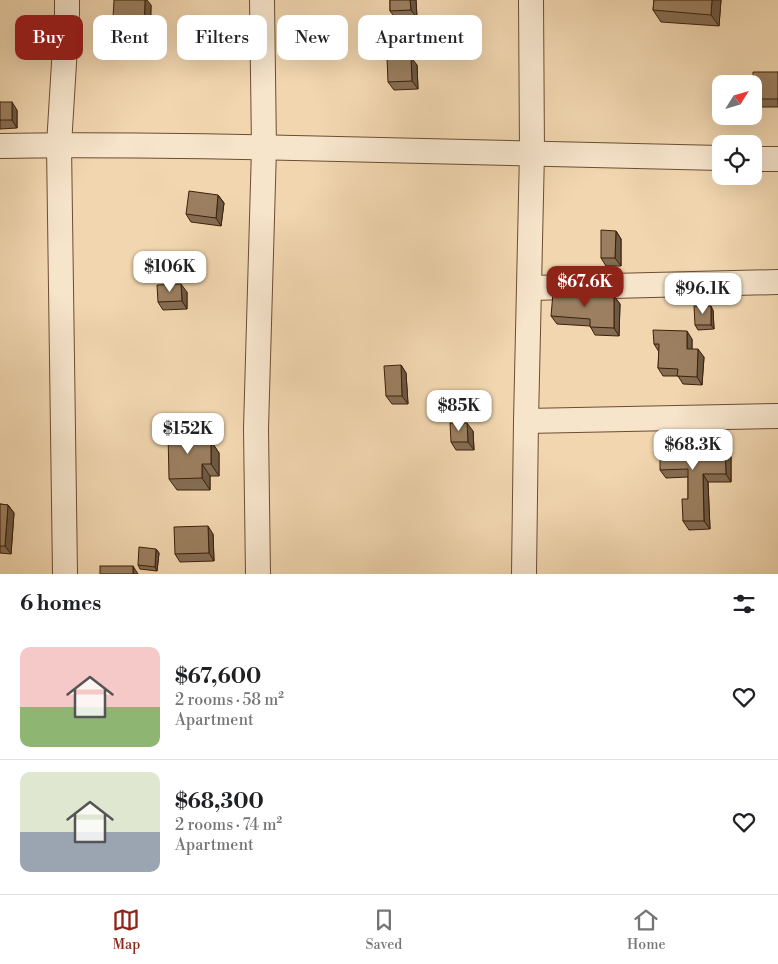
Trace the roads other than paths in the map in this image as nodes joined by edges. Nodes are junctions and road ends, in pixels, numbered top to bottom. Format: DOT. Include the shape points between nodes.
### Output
graph roads {
  1 [pos="66,0"];
  2 [pos="262,0"];
  3 [pos="531,0"];
  4 [pos="59,145"];
  5 [pos="0,146"];
  6 [pos="264,148"];
  7 [pos="532,152"];
  8 [pos="712,158"];
  9 [pos="762,159"];
  10 [pos="778,160"];
  11 [pos="778,282"];
  12 [pos="530,288"];
  13 [pos="778,416"];
  14 [pos="526,421"];
  15 [pos="65,574"];
  16 [pos="258,574"];
  17 [pos="524,574"];
  1 -- 4 [label="street"];
  2 -- 6 [label="street"];
  3 -- 7 [label="street"];
  4 -- 5 [label="street"];
  4 -- 6 [label="street"];
  4 -- 15 [label="street"];
  6 -- 7 [label="street"];
  6 -- 16 [label="street" via="256,429"];
  7 -- 8 [label="street"];
  7 -- 12 [label="street"];
  9 -- 10 [label="street"];
  11 -- 12 [label="street"];
  12 -- 14 [label="street"];
  13 -- 14 [label="street"];
  14 -- 17 [label="street"];
}
